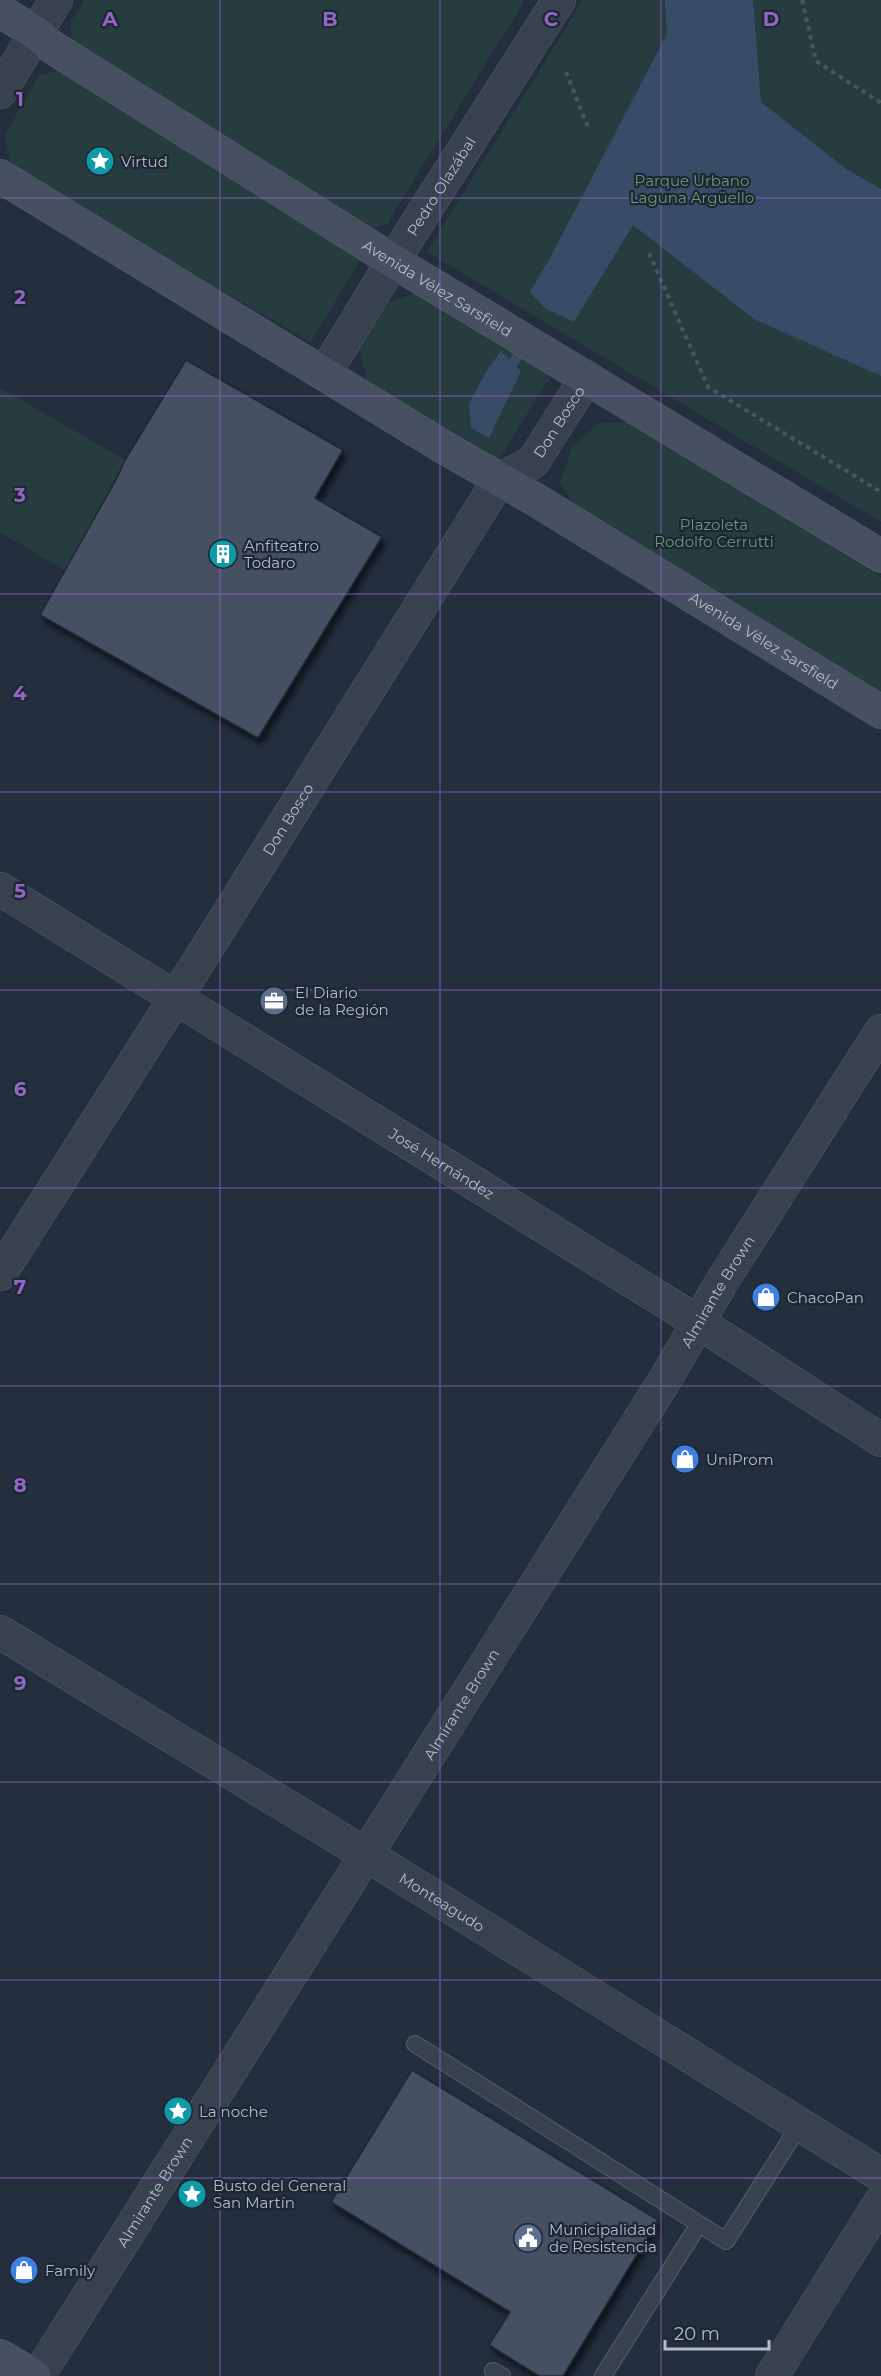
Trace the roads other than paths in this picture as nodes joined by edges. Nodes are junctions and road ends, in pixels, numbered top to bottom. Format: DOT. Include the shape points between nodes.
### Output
graph roads {
  1 [pos="56,0"];
  2 [pos="559,0"];
  3 [pos="0,10"];
  4 [pos="36,33"];
  5 [pos="0,92"];
  6 [pos="0,176"];
  7 [pos="393,261"];
  8 [pos="325,374"];
  9 [pos="587,377"];
  10 [pos="499,480"];
  11 [pos="881,556"];
  12 [pos="881,712"];
  13 [pos="0,889"];
  14 [pos="175,998"];
  15 [pos="881,1031"];
  16 [pos="0,1274"];
  17 [pos="698,1322"];
  18 [pos="881,1440"];
  19 [pos="0,1632"];
  20 [pos="367,1855"];
  21 [pos="415,2044"];
  22 [pos="799,2126"];
  23 [pos="881,2175"];
  24 [pos="881,2201"];
  25 [pos="699,2224"];
  26 [pos="0,2356"];
  27 [pos="33,2376"];
  28 [pos="38,2376"];
  29 [pos="603,2376"];
  30 [pos="772,2376"];
  1 -- 4 [label="street"];
  2 -- 7 [label="street, Pedro Olazábal"];
  3 -- 4 [label="main road, Avenida Vélez Sarsfield"];
  4 -- 5 [label="street"];
  4 -- 7 [label="main road, Avenida Vélez Sarsfield" via="52,47"];
  6 -- 8 [label="main road, Avenida Vélez Sarsfield"];
  7 -- 8 [label="street, Pedro Olazábal"];
  7 -- 9 [label="main road, Avenida Vélez Sarsfield"];
  8 -- 10 [label="main road, Avenida Vélez Sarsfield"];
  9 -- 10 [label="street, Don Bosco" via="533,462"];
  9 -- 11 [label="main road, Avenida Vélez Sarsfield"];
  10 -- 12 [label="main road, Avenida Vélez Sarsfield"];
  10 -- 14 [label="street, Don Bosco"];
  13 -- 14 [label="street, José Hernández"];
  14 -- 16 [label="street, Don Bosco"];
  14 -- 17 [label="street, José Hernández"];
  15 -- 17 [label="street, Almirante Brown"];
  17 -- 18 [label="street, José Hernández"];
  17 -- 20 [label="street, Almirante Brown"];
  19 -- 20 [label="street, Monteagudo"];
  20 -- 22 [label="street, Monteagudo"];
  20 -- 28 [label="street, Almirante Brown"];
  21 -- 25 [label="lane"];
  22 -- 23 [label="street, Monteagudo"];
  22 -- 25 [label="lane" via="726,2241"];
  24 -- 30 [label="street"];
  25 -- 29 [label="lane"];
  26 -- 27 [label="main road"];
}
